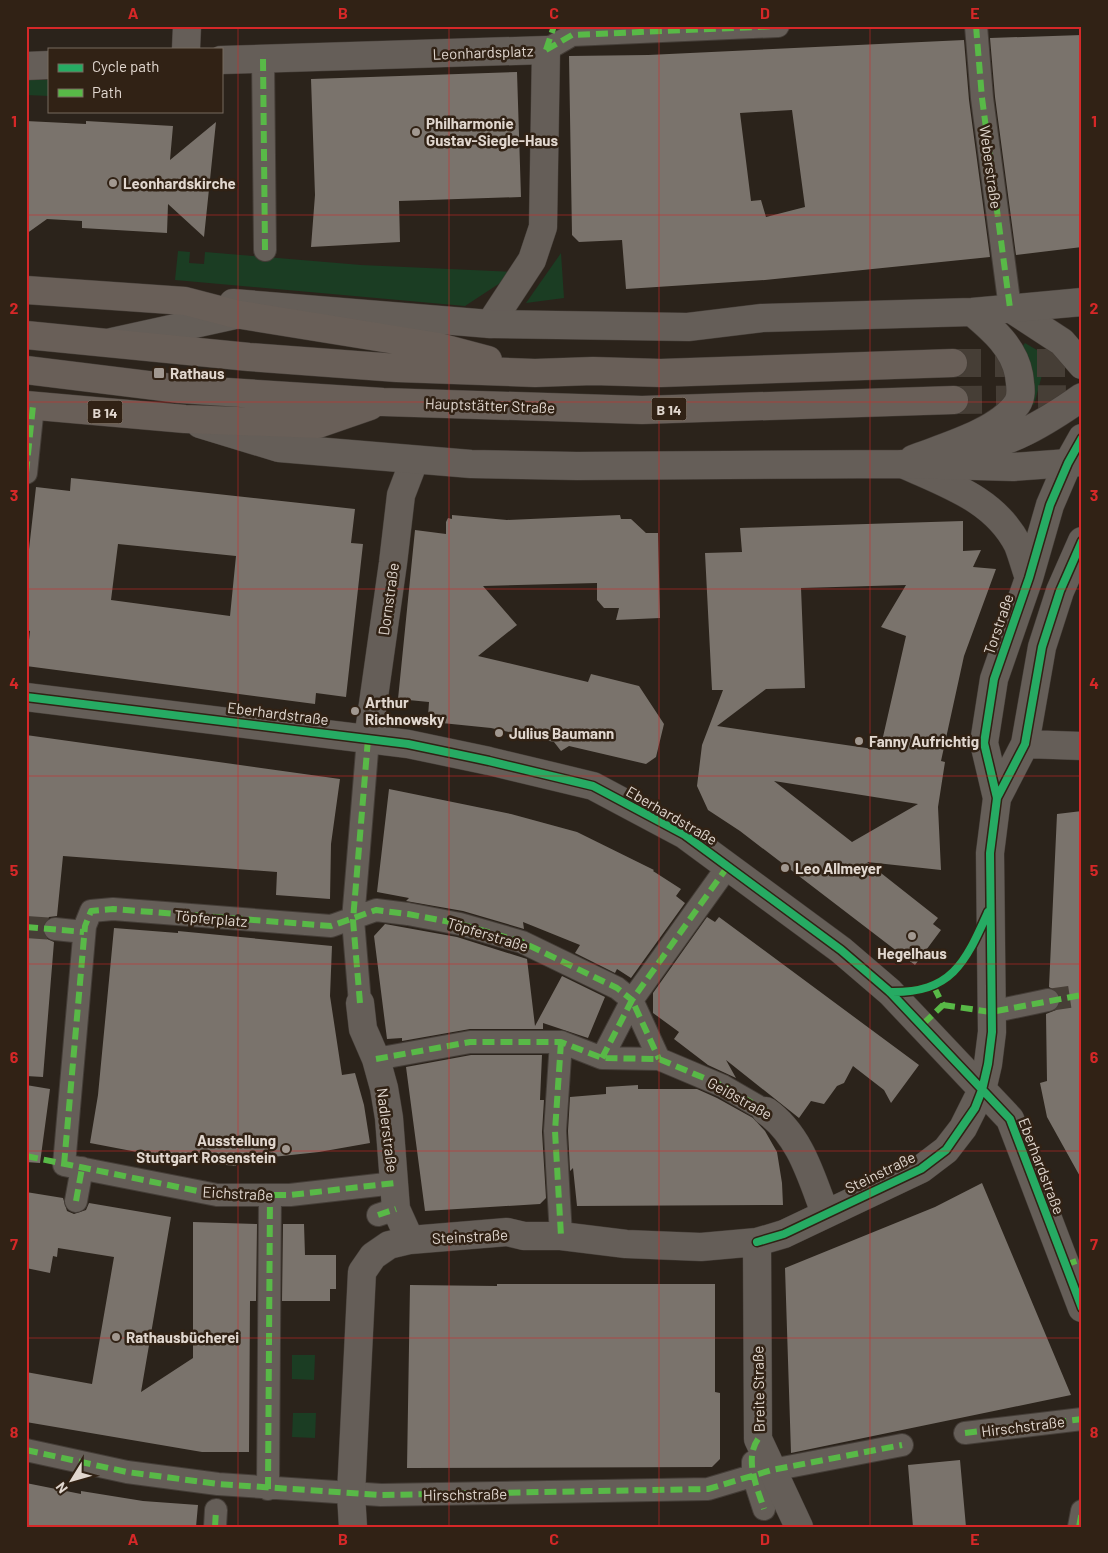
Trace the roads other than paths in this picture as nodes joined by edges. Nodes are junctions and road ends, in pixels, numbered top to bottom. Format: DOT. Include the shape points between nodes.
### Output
graph roads {
  1 [pos="187,26"];
  2 [pos="778,26"];
  3 [pos="976,26"];
  4 [pos="550,38"];
  5 [pos="186,48"];
  6 [pos="263,59"];
  7 [pos="222,60"];
  8 [pos="48,65"];
  9 [pos="26,66"];
  10 [pos="265,250"];
  11 [pos="30,289"];
  12 [pos="185,301"];
  13 [pos="1082,302"];
  14 [pos="279,306"];
  15 [pos="1010,308"];
  16 [pos="972,312"];
  17 [pos="235,314"];
  18 [pos="490,324"];
  19 [pos="26,335"];
  20 [pos="108,343"];
  21 [pos="953,363"];
  22 [pos="1082,365"];
  23 [pos="26,370"];
  24 [pos="535,373"];
  25 [pos="1082,396"];
  26 [pos="954,400"];
  27 [pos="383,402"];
  28 [pos="30,406"];
  29 [pos="184,419"];
  30 [pos="1082,438"];
  31 [pos="414,461"];
  32 [pos="1075,463"];
  33 [pos="902,464"];
  34 [pos="26,473"];
  35 [pos="1082,540"];
  36 [pos="1029,578"];
  37 [pos="26,697"];
  38 [pos="368,739"];
  39 [pos="1025,744"];
  40 [pos="1082,746"];
  41 [pos="997,798"];
  42 [pos="728,866"];
  43 [pos="353,920"];
  44 [pos="55,929"];
  45 [pos="84,932"];
  46 [pos="624,994"];
  47 [pos="1048,1000"];
  48 [pos="360,1003"];
  49 [pos="992,1012"];
  50 [pos="560,1042"];
  51 [pos="602,1058"];
  52 [pos="376,1059"];
  53 [pos="659,1059"];
  54 [pos="982,1090"];
  55 [pos="766,1111"];
  56 [pos="82,1168"];
  57 [pos="270,1196"];
  58 [pos="76,1200"];
  59 [pos="389,1202"];
  60 [pos="825,1213"];
  61 [pos="561,1236"];
  62 [pos="410,1240"];
  63 [pos="757,1242"];
  64 [pos="1074,1262"];
  65 [pos="1082,1308"];
  66 [pos="1082,1419"];
  67 [pos="965,1432"];
  68 [pos="902,1444"];
  69 [pos="26,1450"];
  70 [pos="763,1473"];
  71 [pos="268,1489"];
  72 [pos="351,1494"];
  73 [pos="764,1509"];
  74 [pos="1082,1511"];
  75 [pos="353,1527"];
  76 [pos="799,1527"];
  77 [pos="1079,1527"];
  1 -- 5 [label="street"];
  2 -- 4 [label="street"];
  3 -- 15 [label="street, Weberstraße" via="982,98"];
  4 -- 6 [label="street, Leonhardsplatz"];
  4 -- 18 [label="street, Leonhardsplatz" via="543,227 532,260"];
  6 -- 7 [label="street, Leonhardsplatz"];
  6 -- 10 [label="street"];
  8 -- 9 [label="street"];
  11 -- 12 [label="main road"];
  12 -- 14 [label="street"];
  12 -- 17 [label="main road"];
  13 -- 15 [label="street"];
  14 -- 17 [label="street"];
  14 -- 18 [label="street"];
  15 -- 16 [label="street"];
  15 -- 22 [label="street" via="1062,342"];
  16 -- 18 [label="street" via="762,318 688,326"];
  16 -- 33 [label="street" via="1006,344 1018,370 1021,390 1017,404 1003,418 981,431"];
  17 -- 20 [label="street"];
  17 -- 24 [label="main road" via="439,347"];
  19 -- 20 [label="main road"];
  20 -- 24 [label="main road" via="397,368"];
  21 -- 24 [label="main road" via="661,373"];
  23 -- 27 [label="main road, Hauptstätter Straße / B 14" via="180,389"];
  25 -- 33 [label="street" via="1039,426 982,449"];
  26 -- 27 [label="main road, Hauptstätter Straße / B 14" via="642,410"];
  27 -- 29 [label="main road, B 14" via="318,424"];
  28 -- 29 [label="main road, B 14"];
  28 -- 34 [label="street"];
  29 -- 31 [label="street" via="279,448"];
  30 -- 32 [label="street, Torstraße"];
  31 -- 33 [label="street" via="577,466"];
  31 -- 38 [label="street, Dornstraße" via="400,495 394,563"];
  32 -- 33 [label="street" via="1013,467"];
  32 -- 36 [label="street, Torstraße" via="1050,505"];
  33 -- 36 [label="street" via="967,493 989,507 1018,545"];
  35 -- 39 [label="street, Torstraße" via="1060,591 1042,647"];
  36 -- 41 [label="street, Torstraße" via="994,679 984,742"];
  37 -- 38 [label="street, Eberhardstraße"];
  38 -- 42 [label="street, Eberhardstraße" via="444,752 593,786 685,835"];
  38 -- 43 [label="street, Nadlerstraße"];
  39 -- 40 [label="street"];
  39 -- 41 [label="street, Torstraße"];
  41 -- 49 [label="street, Torstraße" via="990,853"];
  42 -- 46 [label="street"];
  42 -- 54 [label="street, Eberhardstraße" via="841,950 890,992"];
  43 -- 45 [label="street, Töpferplatz" via="331,926 113,910 91,911"];
  43 -- 46 [label="street, Töpferstraße" via="376,910 460,924 522,942"];
  43 -- 48 [label="street, Nadlerstraße"];
  44 -- 45 [label="street"];
  45 -- 56 [label="street, Eichstraße" via="64,1165"];
  46 -- 51 [label="street"];
  46 -- 53 [label="street"];
  47 -- 49 [label="street"];
  48 -- 52 [label="street, Nadlerstraße" via="364,1029"];
  49 -- 54 [label="street, Torstraße" via="988,1064"];
  50 -- 51 [label="street, Geißstraße"];
  50 -- 52 [label="street, Geißstraße" via="470,1042"];
  50 -- 61 [label="street" via="555,1131"];
  51 -- 53 [label="street, Geißstraße"];
  52 -- 59 [label="street, Nadlerstraße" via="389,1118"];
  53 -- 55 [label="street, Geißstraße" via="723,1086"];
  54 -- 60 [label="street, Steinstraße" via="963,1128 938,1158"];
  54 -- 64 [label="street, Eberhardstraße" via="1010,1119"];
  55 -- 60 [label="street, Geißstraße" via="780,1121 802,1152"];
  56 -- 57 [label="street, Eichstraße" via="217,1195"];
  56 -- 58 [label="street"];
  57 -- 59 [label="street, Eichstraße"];
  57 -- 71 [label="street"];
  59 -- 62 [label="street, Nadlerstraße"];
  60 -- 63 [label="street, Steinstraße" via="784,1234"];
  61 -- 62 [label="street, Steinstraße" via="524,1236 507,1232"];
  61 -- 63 [label="street, Steinstraße" via="626,1244 701,1247"];
  62 -- 72 [label="street" via="389,1245 372,1256 362,1272"];
  63 -- 70 [label="street, Breite Straße" via="758,1439"];
  64 -- 65 [label="street, Eberhardstraße"];
  66 -- 67 [label="street, Hirschstraße"];
  68 -- 70 [label="street, Hirschstraße"];
  69 -- 71 [label="street, Hirschstraße" via="127,1472"];
  70 -- 72 [label="street, Hirschstraße" via="708,1490"];
  70 -- 73 [label="street"];
  70 -- 76 [label="street, Breite Straße"];
  71 -- 72 [label="street, Hirschstraße"];
  72 -- 75 [label="street"];
  74 -- 77 [label="street"];
}
